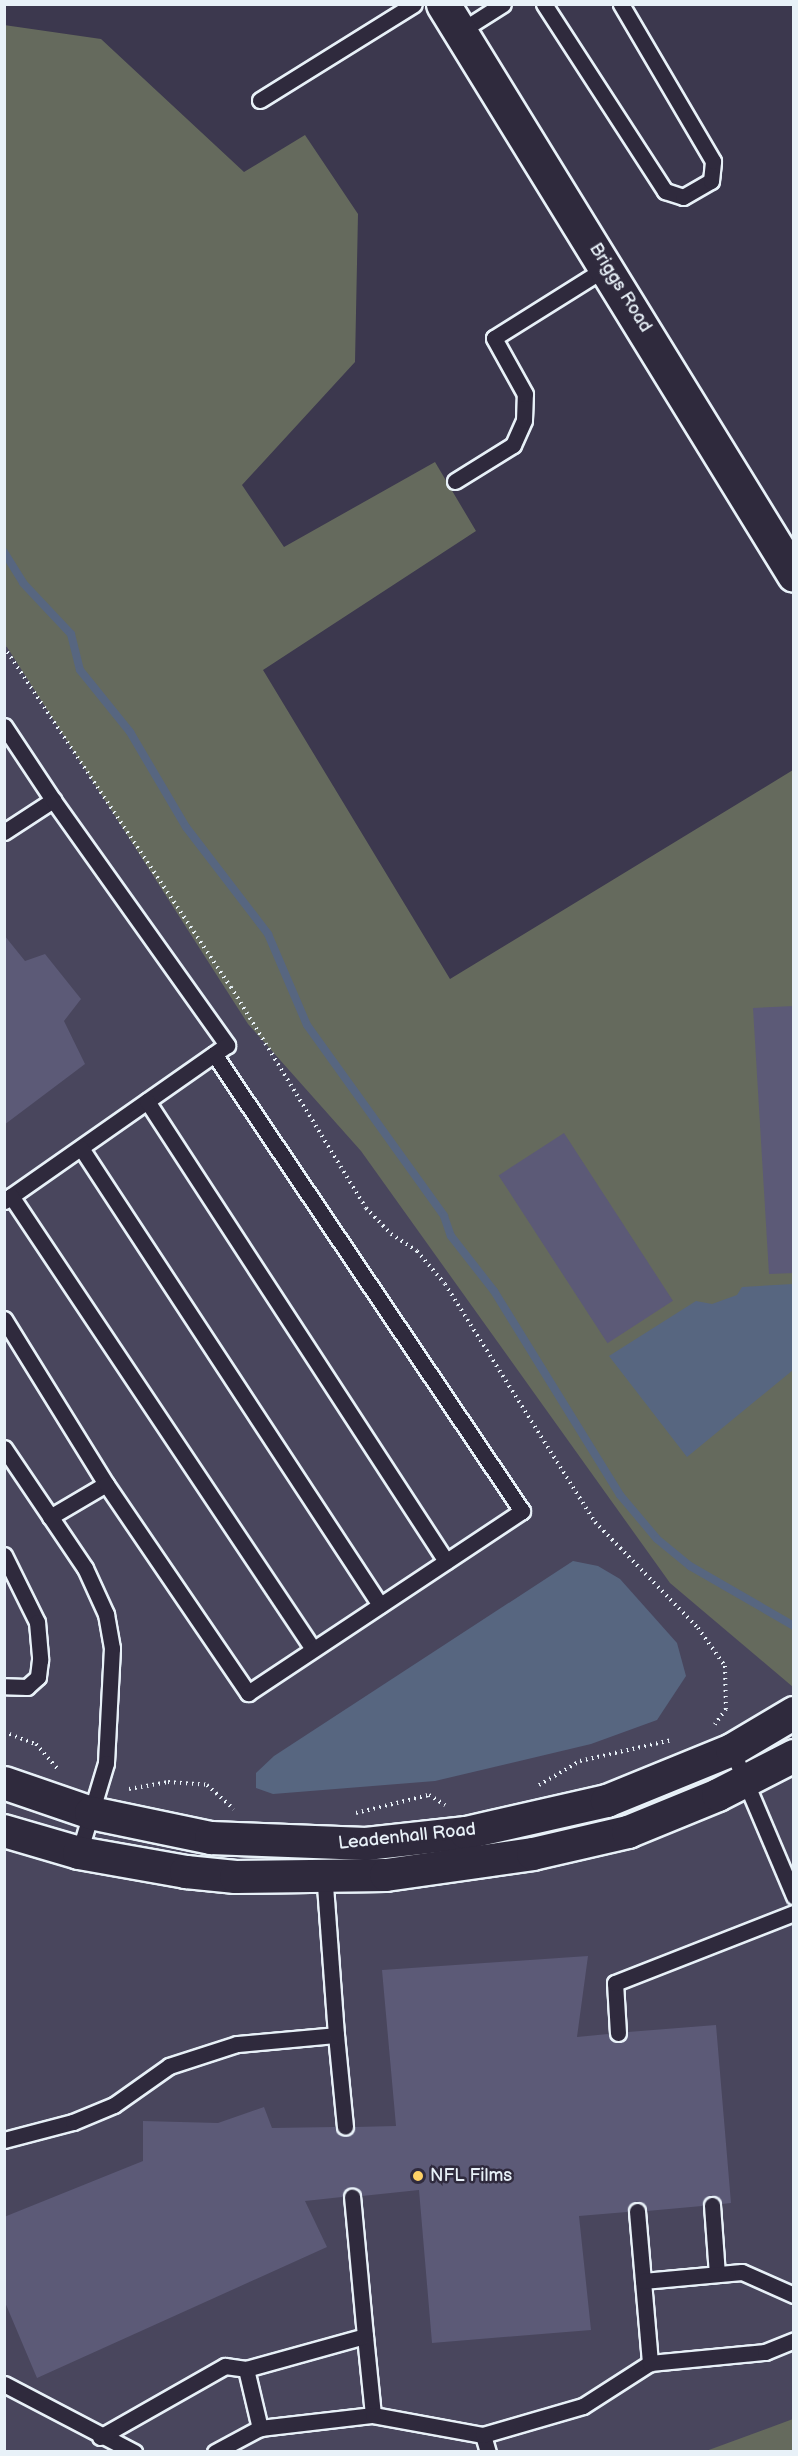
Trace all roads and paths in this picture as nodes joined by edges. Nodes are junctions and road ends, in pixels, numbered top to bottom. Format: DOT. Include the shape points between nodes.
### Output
graph roads {
  1 [pos="414,4"];
  2 [pos="503,4"];
  3 [pos="544,4"];
  4 [pos="621,4"];
  5 [pos="451,18"];
  6 [pos="260,100"];
  7 [pos="607,267"];
  8 [pos="455,481"];
  9 [pos="794,575"];
  10 [pos="6,730"];
  11 [pos="53,800"];
  12 [pos="4,832"];
  13 [pos="214,1054"];
  14 [pos="147,1101"];
  15 [pos="81,1148"];
  16 [pos="8,1199"];
  17 [pos="4,1319"];
  18 [pos="4,1448"];
  19 [pos="106,1484"];
  20 [pos="50,1517"];
  21 [pos="4,1555"];
  22 [pos="446,1561"];
  23 [pos="380,1605"];
  24 [pos="313,1649"];
  25 [pos="4,1686"];
  26 [pos="794,1713"];
  27 [pos="732,1750"];
  28 [pos="794,1756"];
  29 [pos="744,1782"];
  30 [pos="4,1783"];
  31 [pos="91,1813"];
  32 [pos="4,1831"];
  33 [pos="322,1845"];
  34 [pos="79,1853"];
  35 [pos="324,1877"];
  36 [pos="794,1896"];
  37 [pos="794,1913"];
  38 [pos="618,2033"];
  39 [pos="336,2035"];
  40 [pos="345,2127"];
  41 [pos="4,2140"];
  42 [pos="352,2197"];
  43 [pos="712,2205"];
  44 [pos="637,2211"];
  45 [pos="717,2274"];
  46 [pos="643,2281"];
  47 [pos="794,2295"];
  48 [pos="365,2336"];
  49 [pos="794,2340"];
  50 [pos="650,2363"];
  51 [pos="246,2368"];
  52 [pos="4,2384"];
  53 [pos="373,2415"];
  54 [pos="260,2428"];
  55 [pos="483,2435"];
  56 [pos="100,2437"];
  57 [pos="134,2451"];
  58 [pos="215,2451"];
  59 [pos="488,2451"];
  1 -- 6 [label="lane"];
  2 -- 5 [label="lane"];
  3 -- 4 [label="lane" via="665,191 683,197 711,181 713,161"];
  5 -- 7 [label="street, Briggs Road"];
  7 -- 8 [label="lane" via="494,338 525,394 524,420 513,445"];
  7 -- 9 [label="street, Briggs Road"];
  10 -- 11 [label="lane"];
  11 -- 12 [label="lane"];
  11 -- 13 [label="lane" via="227,1045"];
  13 -- 14 [label="lane"];
  13 -- 22 [label="lane" via="522,1511"];
  14 -- 15 [label="lane"];
  14 -- 22 [label="lane"];
  15 -- 16 [label="lane"];
  15 -- 23 [label="lane"];
  16 -- 24 [label="lane"];
  17 -- 19 [label="lane"];
  18 -- 20 [label="lane"];
  19 -- 20 [label="lane"];
  19 -- 24 [label="lane" via="248,1693"];
  20 -- 31 [label="lane" via="89,1578 106,1614 112,1648 106,1762"];
  21 -- 25 [label="lane" via="37,1622 40,1660 39,1677 27,1687"];
  22 -- 23 [label="lane"];
  23 -- 24 [label="lane"];
  26 -- 27 [label="street, Leadenhall Road"];
  27 -- 29 [label="lane"];
  27 -- 33 [label="street, Leadenhall Road" via="650,1786 561,1814 466,1833"];
  28 -- 29 [label="street, Leadenhall Road"];
  29 -- 35 [label="street, Leadenhall Road" via="628,1832 533,1854 396,1874"];
  29 -- 36 [label="lane"];
  30 -- 31 [label="street, Leadenhall Road"];
  31 -- 33 [label="street, Leadenhall Road" via="211,1838"];
  31 -- 34 [label="lane"];
  32 -- 34 [label="street, Leadenhall Road"];
  33 -- 35 [label="lane"];
  34 -- 35 [label="street, Leadenhall Road" via="206,1874"];
  35 -- 39 [label="lane"];
  37 -- 38 [label="lane" via="615,1983"];
  39 -- 40 [label="lane"];
  39 -- 41 [label="lane" via="237,2044 169,2066 114,2105 73,2122"];
  42 -- 48 [label="lane"];
  43 -- 45 [label="lane"];
  44 -- 46 [label="lane"];
  45 -- 46 [label="lane"];
  45 -- 47 [label="lane" via="742,2272"];
  46 -- 50 [label="lane"];
  48 -- 51 [label="lane"];
  48 -- 53 [label="lane"];
  49 -- 50 [label="lane" via="765,2352"];
  50 -- 55 [label="lane" via="583,2406"];
  51 -- 54 [label="lane"];
  51 -- 56 [label="lane" via="225,2366"];
  52 -- 56 [label="lane"];
  53 -- 54 [label="lane"];
  53 -- 55 [label="lane"];
  54 -- 58 [label="lane"];
  55 -- 59 [label="lane"];
  56 -- 57 [label="lane"];
}
